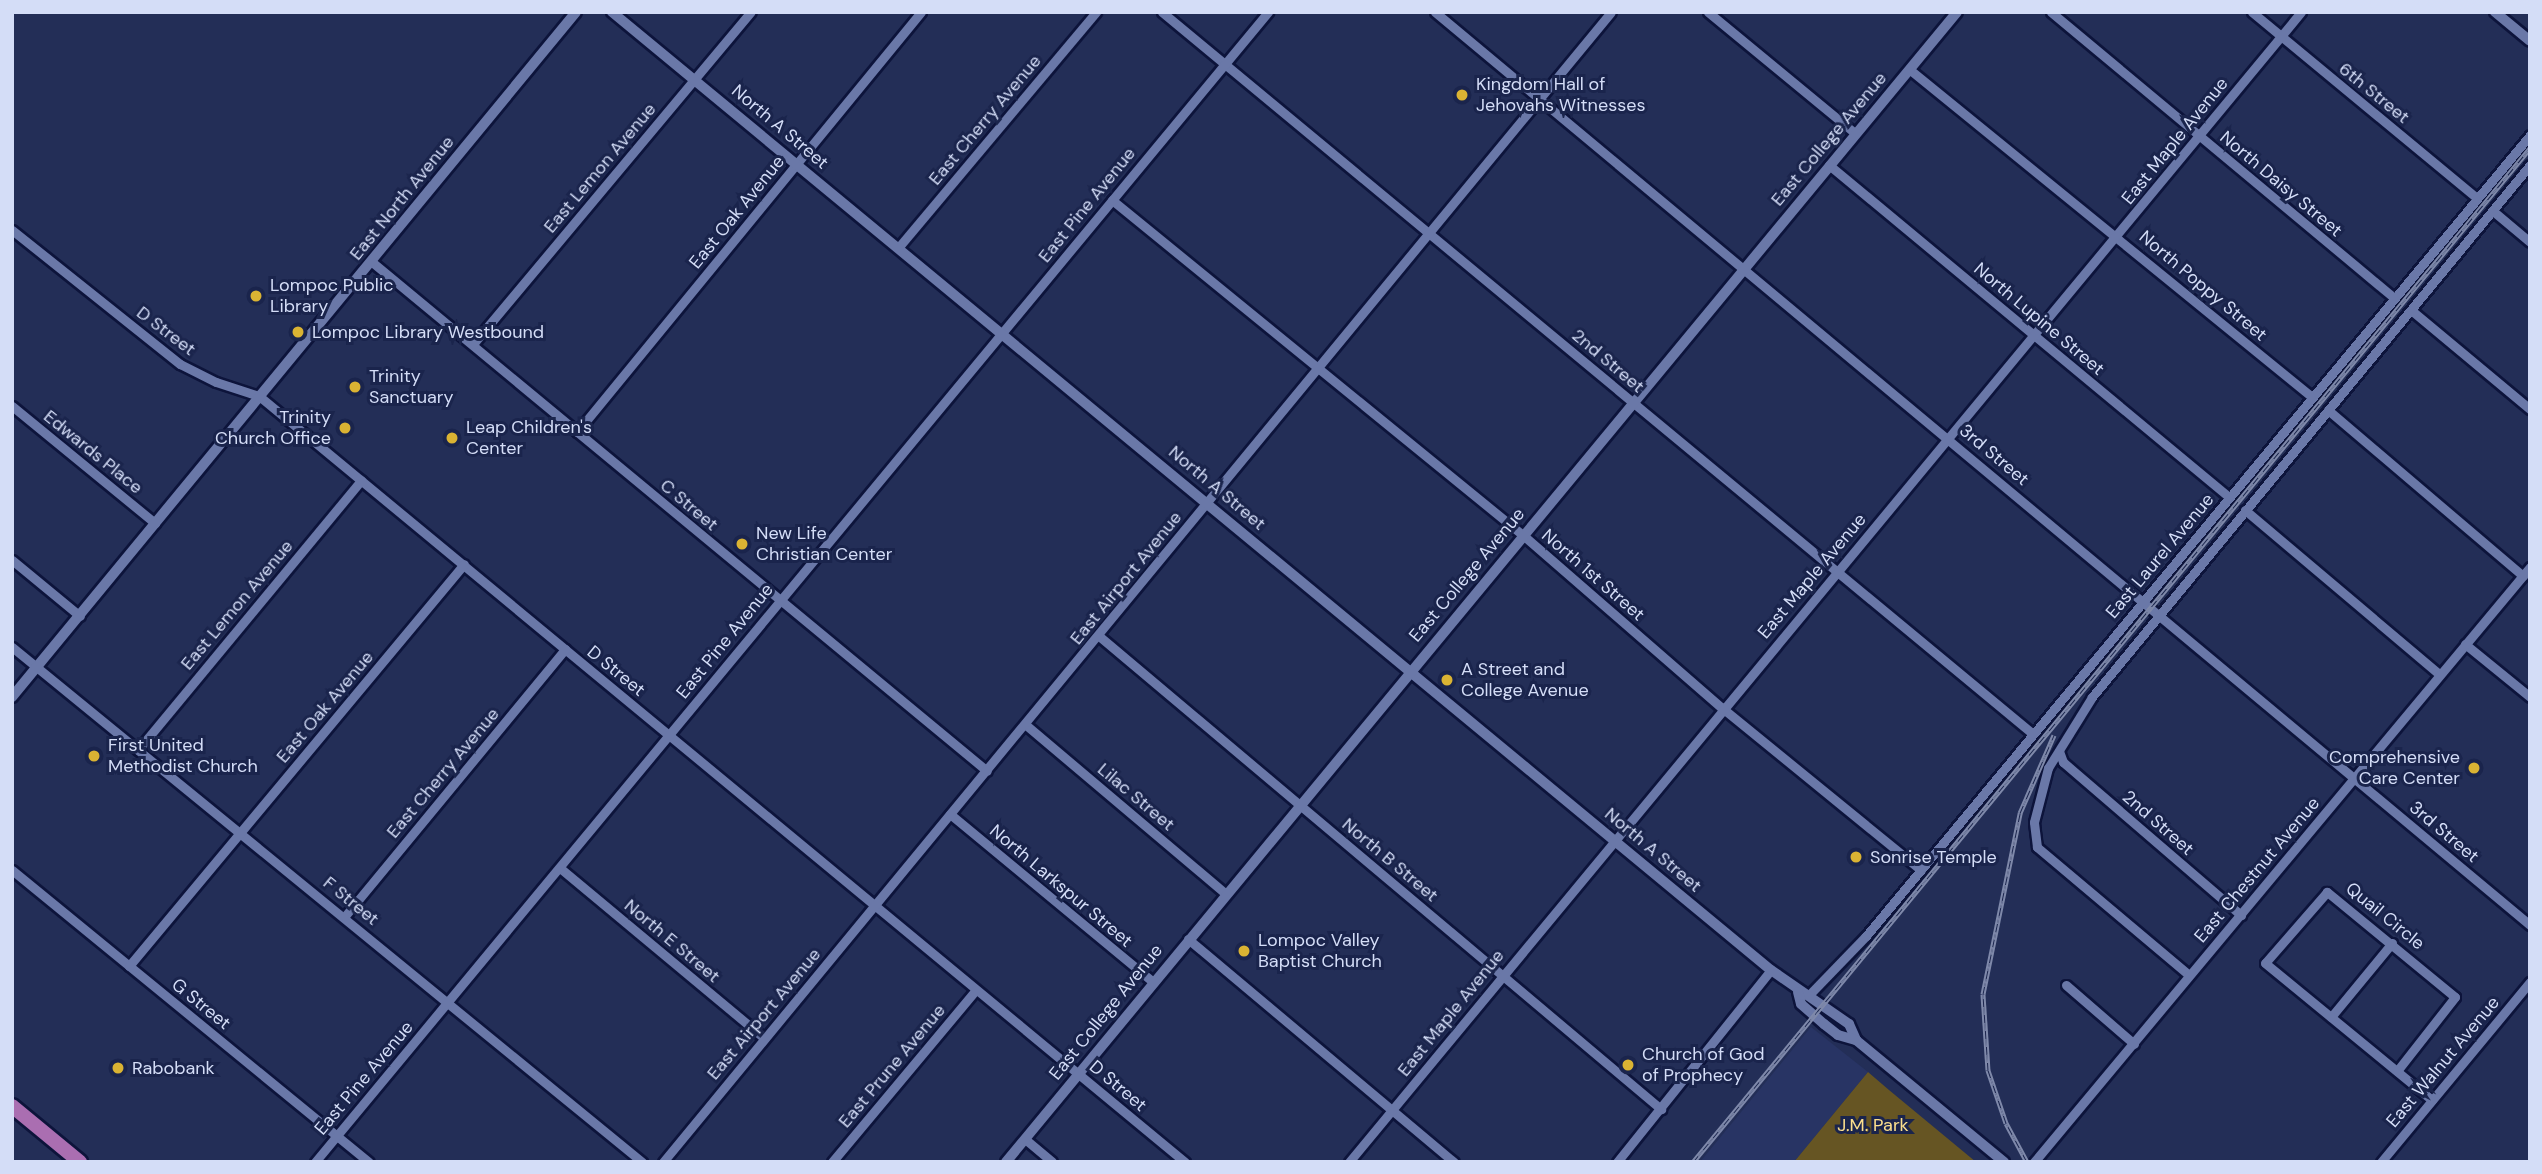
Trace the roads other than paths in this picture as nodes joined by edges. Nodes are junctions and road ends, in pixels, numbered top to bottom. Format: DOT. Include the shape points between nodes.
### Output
graph roads {
  1 [pos="576,12"];
  2 [pos="612,12"];
  3 [pos="751,12"];
  4 [pos="921,12"];
  5 [pos="1096,12"];
  6 [pos="1162,12"];
  7 [pos="1268,12"];
  8 [pos="1435,12"];
  9 [pos="1611,12"];
  10 [pos="1708,12"];
  11 [pos="1957,12"];
  12 [pos="2051,12"];
  13 [pos="2252,12"];
  14 [pos="2301,12"];
  15 [pos="2495,12"];
  16 [pos="2281,37"];
  17 [pos="2530,41"];
  18 [pos="1225,64"];
  19 [pos="1909,69"];
  20 [pos="695,80"];
  21 [pos="1540,99"];
  22 [pos="1855,133"];
  23 [pos="2530,135"];
  24 [pos="2198,136"];
  25 [pos="797,164"];
  26 [pos="1829,165"];
  27 [pos="2530,166"];
  28 [pos="2477,198"];
  29 [pos="1112,200"];
  30 [pos="2493,211"];
  31 [pos="12,230"];
  32 [pos="1429,233"];
  33 [pos="2117,236"];
  34 [pos="2530,242"];
  35 [pos="898,248"];
  36 [pos="372,262"];
  37 [pos="1745,267"];
  38 [pos="2394,298"];
  39 [pos="2411,310"];
  40 [pos="1003,335"];
  41 [pos="2035,336"];
  42 [pos="473,344"];
  43 [pos="1315,369"];
  44 [pos="259,396"];
  45 [pos="2312,397"];
  46 [pos="1634,403"];
  47 [pos="12,406"];
  48 [pos="2530,409"];
  49 [pos="2328,410"];
  50 [pos="577,432"];
  51 [pos="1948,438"];
  52 [pos="361,480"];
  53 [pos="2229,497"];
  54 [pos="1208,503"];
  55 [pos="2245,510"];
  56 [pos="155,523"];
  57 [pos="1524,536"];
  58 [pos="12,560"];
  59 [pos="464,564"];
  60 [pos="2530,567"];
  61 [pos="1838,570"];
  62 [pos="2523,576"];
  63 [pos="779,600"];
  64 [pos="2143,601"];
  65 [pos="2160,613"];
  66 [pos="79,615"];
  67 [pos="1099,636"];
  68 [pos="2465,644"];
  69 [pos="12,647"];
  70 [pos="565,649"];
  71 [pos="36,668"];
  72 [pos="1409,671"];
  73 [pos="2439,674"];
  74 [pos="12,696"];
  75 [pos="2530,697"];
  76 [pos="1721,707"];
  77 [pos="1026,724"];
  78 [pos="670,734"];
  79 [pos="2033,734"];
  80 [pos="138,750"];
  81 [pos="2059,751"];
  82 [pos="987,771"];
  83 [pos="2354,777"];
  84 [pos="1299,804"];
  85 [pos="950,814"];
  86 [pos="242,833"];
  87 [pos="1614,839"];
  88 [pos="560,868"];
  89 [pos="12,870"];
  90 [pos="1921,870"];
  91 [pos="1225,893"];
  92 [pos="876,904"];
  93 [pos="2241,915"];
  94 [pos="345,916"];
  95 [pos="2530,925"];
  96 [pos="1188,939"];
  97 [pos="2392,943"];
  98 [pos="129,966"];
  99 [pos="1771,970"];
  100 [pos="1502,975"];
  101 [pos="2189,975"];
  102 [pos="1153,982"];
  103 [pos="2530,982"];
  104 [pos="2066,985"];
  105 [pos="976,990"];
  106 [pos="1798,992"];
  107 [pos="1810,994"];
  108 [pos="449,1001"];
  109 [pos="2331,1017"];
  110 [pos="764,1038"];
  111 [pos="1856,1040"];
  112 [pos="2134,1044"];
  113 [pos="2397,1071"];
  114 [pos="1078,1074"];
  115 [pos="2432,1100"];
  116 [pos="12,1106"];
  117 [pos="1392,1109"];
  118 [pos="1661,1109"];
  119 [pos="337,1135"];
  120 [pos="1025,1139"];
  121 [pos="80,1162"];
  122 [pos="315,1162"];
  123 [pos="369,1162"];
  124 [pos="642,1162"];
  125 [pos="663,1162"];
  126 [pos="832,1162"];
  127 [pos="1006,1162"];
  128 [pos="1052,1162"];
  129 [pos="1185,1162"];
  130 [pos="1349,1162"];
  131 [pos="1454,1162"];
  132 [pos="1617,1162"];
  133 [pos="2004,1162"];
  134 [pos="2034,1162"];
  135 [pos="2381,1162"];
  1 -- 36 [label="street, East North Avenue"];
  2 -- 20 [label="street, North A Street"];
  3 -- 20 [label="street, East Lemon Avenue"];
  4 -- 25 [label="street, East Oak Avenue"];
  5 -- 35 [label="street, East Cherry Avenue"];
  6 -- 18 [label="street, 2nd Street"];
  7 -- 18 [label="street, East Pine Avenue"];
  8 -- 21 [label="street, 3rd Street"];
  9 -- 21 [label="street, East Airport Avenue"];
  10 -- 22 [label="street"];
  11 -- 19 [label="street, East College Avenue"];
  12 -- 24 [label="street, North Daisy Street"];
  13 -- 16 [label="street, 6th Street"];
  14 -- 16 [label="street, East Maple Avenue"];
  15 -- 17 [label="street"];
  16 -- 24 [label="street, East Maple Avenue"];
  16 -- 28 [label="street, 6th Street"];
  18 -- 29 [label="street, East Pine Avenue"];
  18 -- 32 [label="street, 2nd Street"];
  19 -- 22 [label="street, East College Avenue"];
  19 -- 33 [label="street, North Poppy Street"];
  20 -- 25 [label="street, North A Street"];
  20 -- 42 [label="street, East Lemon Avenue"];
  21 -- 32 [label="street, East Airport Avenue"];
  21 -- 37 [label="street, 3rd Street"];
  22 -- 26 [label="street, East College Avenue"];
  23 -- 28 [label="street, East Laurel Avenue"];
  24 -- 33 [label="street, East Maple Avenue"];
  24 -- 38 [label="street, North Daisy Street"];
  25 -- 35 [label="street, North A Street"];
  25 -- 50 [label="street, East Oak Avenue"];
  26 -- 37 [label="street, East College Avenue"];
  26 -- 41 [label="street, North Lupine Street"];
  27 -- 30 [label="street, East Laurel Avenue"];
  28 -- 38 [label="street, East Laurel Avenue"];
  29 -- 40 [label="street, East Pine Avenue"];
  29 -- 43 [label="street, North 1st Street"];
  30 -- 34 [label="street"];
  30 -- 39 [label="street, East Laurel Avenue"];
  31 -- 44 [label="street, D Street" via="180,364"];
  32 -- 43 [label="street, East Airport Avenue"];
  32 -- 46 [label="street, 2nd Street"];
  33 -- 41 [label="street, East Maple Avenue"];
  33 -- 45 [label="street, North Poppy Street"];
  35 -- 40 [label="street, North A Street"];
  36 -- 42 [label="street, C Street"];
  36 -- 44 [label="street, East North Avenue"];
  37 -- 46 [label="street, East College Avenue"];
  37 -- 51 [label="street, 3rd Street"];
  38 -- 45 [label="street, East Laurel Avenue"];
  39 -- 48 [label="street"];
  39 -- 49 [label="street, East Laurel Avenue"];
  40 -- 54 [label="street, North A Street"];
  40 -- 63 [label="street, East Pine Avenue"];
  41 -- 51 [label="street, East Maple Avenue"];
  41 -- 53 [label="street, North Lupine Street"];
  42 -- 50 [label="street, C Street"];
  43 -- 54 [label="street, East Airport Avenue"];
  43 -- 57 [label="street, North 1st Street"];
  44 -- 52 [label="street, D Street"];
  44 -- 56 [label="street, East North Avenue"];
  45 -- 53 [label="street, East Laurel Avenue"];
  46 -- 57 [label="street, East College Avenue"];
  46 -- 61 [label="street, 2nd Street"];
  47 -- 56 [label="street, Edwards Place"];
  49 -- 55 [label="street, East Laurel Avenue"];
  49 -- 62 [label="street"];
  50 -- 63 [label="street, C Street"];
  51 -- 61 [label="street, East Maple Avenue"];
  51 -- 64 [label="street, 3rd Street"];
  52 -- 59 [label="street, D Street"];
  52 -- 80 [label="street, East Lemon Avenue"];
  53 -- 64 [label="street, East Laurel Avenue"];
  54 -- 67 [label="street, East Airport Avenue"];
  54 -- 72 [label="street, North A Street"];
  55 -- 65 [label="street, East Laurel Avenue"];
  55 -- 73 [label="street"];
  56 -- 66 [label="street, East North Avenue"];
  57 -- 72 [label="street, East College Avenue"];
  57 -- 76 [label="street, North 1st Street"];
  58 -- 66 [label="street"];
  59 -- 70 [label="street, D Street"];
  59 -- 86 [label="street, East Oak Avenue"];
  60 -- 62 [label="street, East Chestnut Avenue"];
  61 -- 76 [label="street, East Maple Avenue"];
  61 -- 79 [label="street, 2nd Street"];
  62 -- 68 [label="street, East Chestnut Avenue"];
  63 -- 78 [label="street, East Pine Avenue"];
  63 -- 82 [label="street, C Street"];
  64 -- 65 [label="street, 3rd Street"];
  64 -- 79 [label="street, East Laurel Avenue"];
  65 -- 81 [label="street, East Laurel Avenue" via="2081,711"];
  65 -- 83 [label="street, 3rd Street"];
  66 -- 71 [label="street, East North Avenue"];
  67 -- 77 [label="street, East Airport Avenue"];
  67 -- 84 [label="street, North B Street"];
  68 -- 73 [label="street, East Chestnut Avenue"];
  68 -- 75 [label="street"];
  69 -- 71 [label="street, F Street"];
  70 -- 78 [label="street, D Street"];
  70 -- 94 [label="street, East Cherry Avenue"];
  71 -- 74 [label="street, East North Avenue"];
  71 -- 80 [label="street, F Street"];
  72 -- 84 [label="street, East College Avenue"];
  72 -- 87 [label="street, North A Street"];
  73 -- 83 [label="street, East Chestnut Avenue"];
  76 -- 87 [label="street, East Maple Avenue"];
  76 -- 90 [label="street, North 1st Street"];
  77 -- 82 [label="street, East Airport Avenue"];
  77 -- 91 [label="street, Lilac Street"];
  78 -- 88 [label="street, East Pine Avenue"];
  78 -- 92 [label="street, D Street"];
  79 -- 90 [label="street, East Laurel Avenue"];
  80 -- 86 [label="street, F Street"];
  81 -- 93 [label="street, 2nd Street" via="2063,762"];
  81 -- 101 [label="street, East Laurel Avenue" via="2048,768 2034,822 2037,847"];
  82 -- 85 [label="street, East Airport Avenue"];
  83 -- 93 [label="street, East Chestnut Avenue"];
  83 -- 95 [label="street, 3rd Street"];
  84 -- 91 [label="street, East College Avenue"];
  84 -- 100 [label="street, North B Street"];
  85 -- 92 [label="street, East Airport Avenue"];
  85 -- 102 [label="street, North Larkspur Street"];
  86 -- 94 [label="street, F Street"];
  86 -- 98 [label="street, East Oak Avenue"];
  87 -- 99 [label="street, North A Street"];
  87 -- 100 [label="street, East Maple Avenue"];
  88 -- 108 [label="street, East Pine Avenue"];
  88 -- 110 [label="street, North E Street"];
  89 -- 98 [label="street, G Street"];
  90 -- 107 [label="street, East Laurel Avenue"];
  91 -- 96 [label="street, East College Avenue"];
  92 -- 105 [label="street, D Street"];
  92 -- 110 [label="street, East Airport Avenue"];
  93 -- 101 [label="street, East Chestnut Avenue"];
  94 -- 108 [label="street, F Street"];
  96 -- 102 [label="street, East College Avenue"];
  96 -- 117 [label="street"];
  97 -- 109 [label="street"];
  97 -- 109 [label="street, Quail Circle" via="2327,892 2265,963"];
  97 -- 113 [label="street, Quail Circle" via="2455,997"];
  98 -- 119 [label="street, G Street"];
  99 -- 106 [label="street, North A Street"];
  99 -- 118 [label="street"];
  100 -- 117 [label="street, East Maple Avenue"];
  100 -- 118 [label="street, North B Street"];
  101 -- 112 [label="street, East Chestnut Avenue"];
  102 -- 114 [label="street, East College Avenue"];
  103 -- 115 [label="street, East Walnut Avenue"];
  104 -- 112 [label="street"];
  105 -- 114 [label="street, D Street"];
  105 -- 126 [label="street, East Prune Avenue"];
  106 -- 107 [label="street, North A Street"];
  106 -- 111 [label="street, North A Street" via="1801,1004 1824,1024 1838,1035"];
  107 -- 111 [label="street, North A Street" via="1849,1024"];
  108 -- 119 [label="street, East Pine Avenue"];
  108 -- 124 [label="street, F Street"];
  109 -- 113 [label="street, Quail Circle"];
  110 -- 125 [label="street, East Airport Avenue"];
  111 -- 133 [label="street, North A Street"];
  112 -- 134 [label="street, East Chestnut Avenue"];
  113 -- 115 [label="street, Quail Circle"];
  114 -- 120 [label="street, East College Avenue"];
  114 -- 129 [label="street, D Street"];
  115 -- 135 [label="street, East Walnut Avenue"];
  116 -- 121 [label="highway"];
  117 -- 130 [label="street, East Maple Avenue"];
  117 -- 131 [label="street"];
  118 -- 132 [label="street"];
  119 -- 122 [label="street, East Pine Avenue"];
  119 -- 123 [label="street, G Street"];
  120 -- 127 [label="street, East College Avenue"];
  120 -- 128 [label="street"];
}
